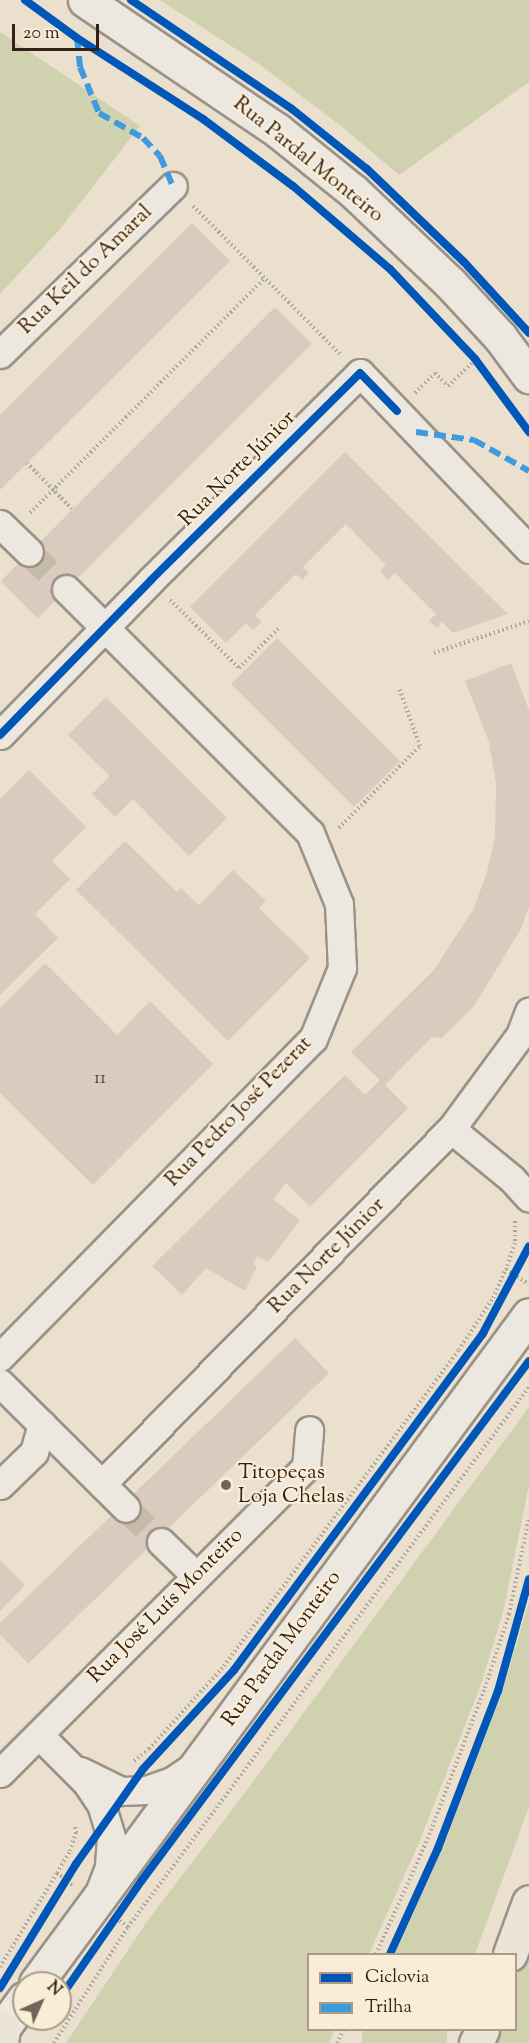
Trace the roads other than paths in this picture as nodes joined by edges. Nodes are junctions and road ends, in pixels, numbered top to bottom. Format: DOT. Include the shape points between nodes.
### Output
graph roads {
  1 [pos="85,0"];
  2 [pos="172,186"];
  3 [pos="0,354"];
  4 [pos="529,376"];
  5 [pos="5,528"];
  6 [pos="529,549"];
  7 [pos="29,552"];
  8 [pos="66,589"];
  9 [pos="104,628"];
  10 [pos="0,735"];
  11 [pos="529,1012"];
  12 [pos="452,1129"];
  13 [pos="523,1188"];
  14 [pos="529,1315"];
  15 [pos="0,1357"];
  16 [pos="0,1383"];
  17 [pos="42,1424"];
  18 [pos="309,1430"];
  19 [pos="102,1484"];
  20 [pos="0,1485"];
  21 [pos="126,1508"];
  22 [pos="161,1542"];
  23 [pos="195,1575"];
  24 [pos="39,1735"];
  25 [pos="67,1762"];
  26 [pos="197,1764"];
  27 [pos="0,1773"];
  28 [pos="529,1902"];
  29 [pos="109,1913"];
  30 [pos="510,1953"];
  31 [pos="49,1971"];
  32 [pos="12,2017"];
  33 [pos="1,2034"];
  1 -- 4 [label="street, Rua Pardal Monteiro" via="277,130 354,191 450,283"];
  2 -- 3 [label="street, Rua Keil do Amaral"];
  5 -- 7 [label="street"];
  6 -- 9 [label="street, Rua Norte Júnior" via="360,373"];
  8 -- 9 [label="street, Rua Pedro José Pezerat"];
  9 -- 10 [label="street, Rua Norte Júnior"];
  9 -- 15 [label="street, Rua Pedro José Pezerat" via="310,833 339,904 342,968 313,1039"];
  11 -- 12 [label="street, Rua Norte Júnior" via="520,1035"];
  12 -- 13 [label="street"];
  12 -- 19 [label="street, Rua Norte Júnior"];
  14 -- 26 [label="street, Rua Pardal Monteiro"];
  16 -- 17 [label="street"];
  17 -- 19 [label="street"];
  17 -- 20 [label="street" via="34,1452"];
  18 -- 23 [label="street, Rua José Luís Monteiro" via="306,1467"];
  19 -- 21 [label="street"];
  22 -- 23 [label="street"];
  23 -- 24 [label="street, Rua José Luís Monteiro"];
  24 -- 25 [label="street"];
  24 -- 27 [label="street, Rua José Luís Monteiro"];
  25 -- 26 [label="street" via="89,1778 121,1791 146,1790 172,1781"];
  25 -- 29 [label="street" via="101,1804 111,1837"];
  26 -- 29 [label="street, Rua Pardal Monteiro"];
  28 -- 30 [label="highway"];
  29 -- 31 [label="street, Rua Pardal Monteiro"];
  32 -- 33 [label="street"];
}
